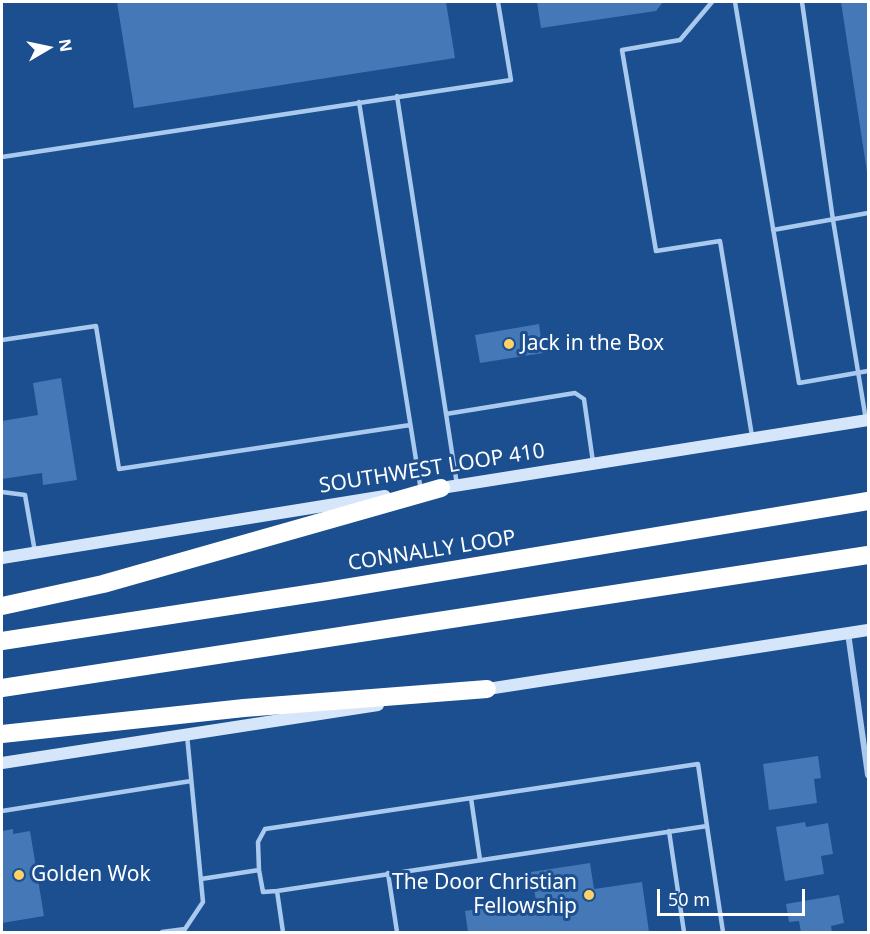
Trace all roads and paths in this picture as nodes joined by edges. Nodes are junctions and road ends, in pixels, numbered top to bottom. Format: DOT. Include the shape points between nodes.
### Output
graph roads {
  1 [pos="498,2"];
  2 [pos="712,2"];
  3 [pos="735,2"];
  4 [pos="802,2"];
  5 [pos="397,96"];
  6 [pos="358,102"];
  7 [pos="2,157"];
  8 [pos="868,213"];
  9 [pos="832,220"];
  10 [pos="773,230"];
  11 [pos="2,340"];
  12 [pos="868,371"];
  13 [pos="858,373"];
  14 [pos="446,414"];
  15 [pos="867,420"];
  16 [pos="410,424"];
  17 [pos="753,438"];
  18 [pos="593,464"];
  19 [pos="449,486"];
  20 [pos="421,491"];
  21 [pos="2,492"];
  22 [pos="868,501"];
  23 [pos="35,552"];
  24 [pos="868,555"];
  25 [pos="2,558"];
  26 [pos="2,606"];
  27 [pos="868,630"];
  28 [pos="848,633"];
  29 [pos="2,641"];
  30 [pos="2,688"];
  31 [pos="487,689"];
  32 [pos="2,734"];
  33 [pos="187,735"];
  34 [pos="2,763"];
  35 [pos="868,775"];
  36 [pos="191,781"];
  37 [pos="471,798"];
  38 [pos="2,811"];
  39 [pos="708,826"];
  40 [pos="669,831"];
  41 [pos="480,860"];
  42 [pos="259,870"];
  43 [pos="388,873"];
  44 [pos="201,879"];
  45 [pos="277,891"];
  46 [pos="162,933"];
  47 [pos="283,933"];
  48 [pos="397,933"];
  49 [pos="684,933"];
  50 [pos="723,933"];
  1 -- 5 [label="lane" via="511,80"];
  2 -- 17 [label="lane" via="680,40 622,50 656,251 720,241"];
  3 -- 10 [label="lane"];
  4 -- 9 [label="lane"];
  5 -- 6 [label="lane"];
  5 -- 14 [label="lane"];
  6 -- 7 [label="lane"];
  6 -- 16 [label="lane"];
  8 -- 9 [label="lane"];
  9 -- 10 [label="lane"];
  9 -- 13 [label="lane"];
  10 -- 13 [label="lane" via="799,383"];
  11 -- 16 [label="lane" via="96,326 118,469"];
  12 -- 13 [label="lane"];
  13 -- 15 [label="lane"];
  14 -- 18 [label="lane" via="575,393 584,399"];
  14 -- 19 [label="lane"];
  15 -- 17 [label="main road, SOUTHWEST LOOP 410"];
  16 -- 20 [label="lane"];
  17 -- 18 [label="main road, SOUTHWEST LOOP 410"];
  18 -- 19 [label="main road, SOUTHWEST LOOP 410"];
  19 -- 20 [label="main road, SOUTHWEST LOOP 410"];
  19 -- 26 [label="highway" via="103,584"];
  20 -- 23 [label="main road, SOUTHWEST LOOP 410"];
  21 -- 23 [label="lane" via="25,495"];
  22 -- 29 [label="highway, CONNALLY LOOP"];
  23 -- 25 [label="main road, SOUTHWEST LOOP 410"];
  24 -- 30 [label="highway"];
  27 -- 28 [label="main road"];
  28 -- 31 [label="main road"];
  28 -- 35 [label="street"];
  31 -- 32 [label="highway" via="244,708"];
  31 -- 33 [label="main road"];
  33 -- 34 [label="main road"];
  33 -- 36 [label="lane"];
  36 -- 38 [label="lane"];
  36 -- 44 [label="lane"];
  37 -- 39 [label="lane" via="698,764"];
  37 -- 41 [label="lane"];
  37 -- 42 [label="lane" via="265,829 258,842"];
  39 -- 40 [label="lane"];
  39 -- 50 [label="lane"];
  40 -- 41 [label="lane"];
  40 -- 49 [label="lane"];
  41 -- 43 [label="lane"];
  42 -- 44 [label="lane"];
  42 -- 45 [label="lane" via="263,892"];
  43 -- 45 [label="lane"];
  43 -- 48 [label="lane"];
  44 -- 46 [label="lane" via="203,902 185,929"];
  45 -- 47 [label="lane"];
}
